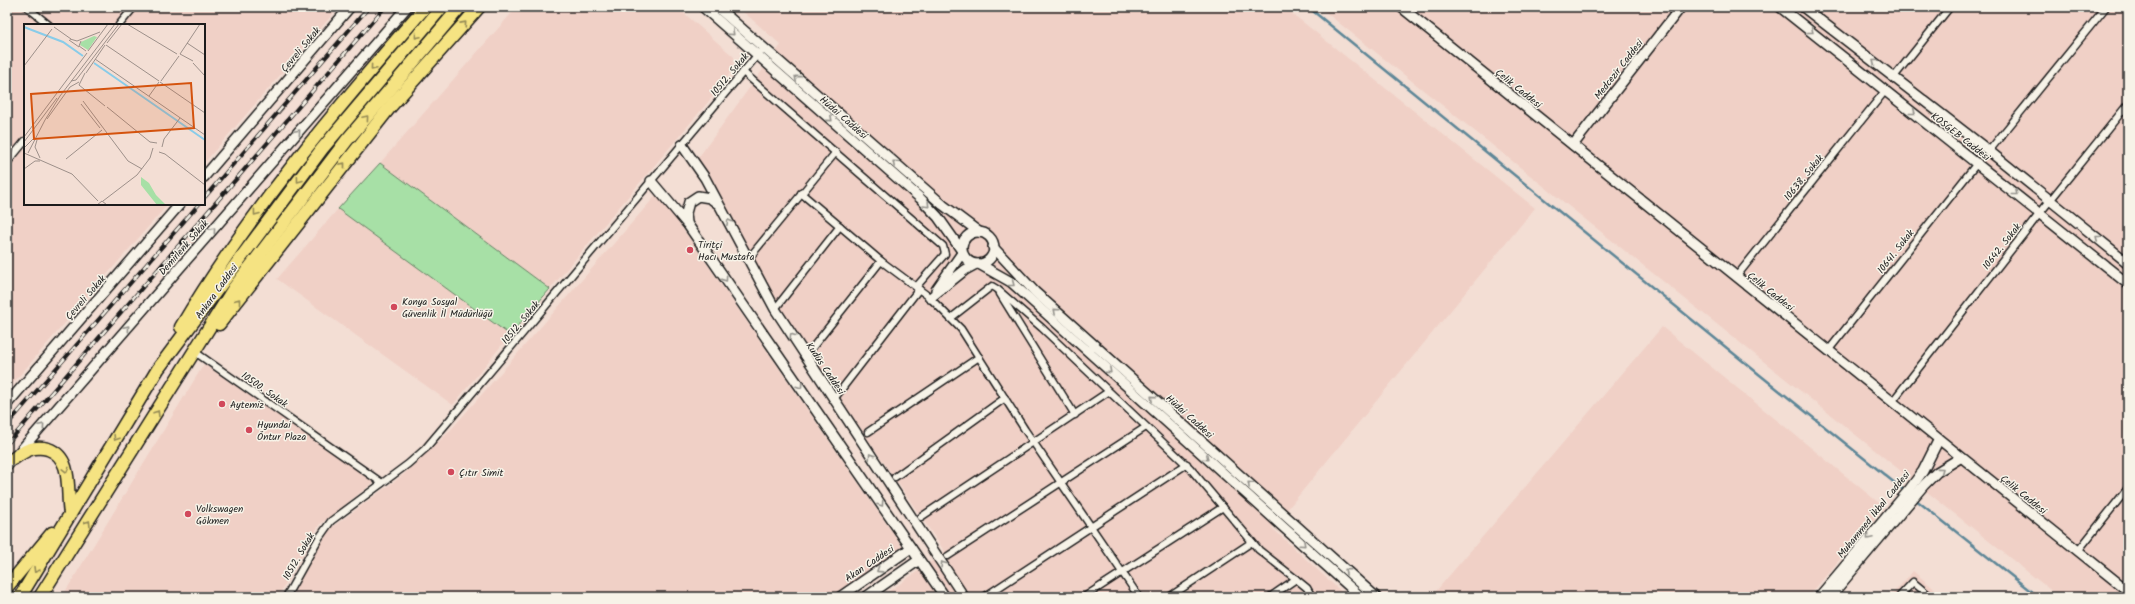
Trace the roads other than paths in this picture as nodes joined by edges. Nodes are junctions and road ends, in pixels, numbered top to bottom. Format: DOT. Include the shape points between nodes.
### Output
graph roads {
  1 [pos="27,7"];
  2 [pos="134,7"];
  3 [pos="350,7"];
  4 [pos="407,7"];
  5 [pos="425,7"];
  6 [pos="442,7"];
  7 [pos="460,7"];
  8 [pos="479,7"];
  9 [pos="703,7"];
  10 [pos="717,7"];
  11 [pos="1401,7"];
  12 [pos="1681,7"];
  13 [pos="1780,7"];
  14 [pos="1803,7"];
  15 [pos="1950,7"];
  16 [pos="2106,7"];
  17 [pos="48,24"];
  18 [pos="120,24"];
  19 [pos="760,52"];
  20 [pos="743,72"];
  21 [pos="1894,77"];
  22 [pos="1885,90"];
  23 [pos="2128,104"];
  24 [pos="24,142"];
  25 [pos="682,145"];
  26 [pos="1573,145"];
  27 [pos="1989,151"];
  28 [pos="836,152"];
  29 [pos="1978,162"];
  30 [pos="7,163"];
  31 [pos="205,176"];
  32 [pos="651,181"];
  33 [pos="801,193"];
  34 [pos="2050,200"];
  35 [pos="179,205"];
  36 [pos="720,206"];
  37 [pos="2040,213"];
  38 [pos="688,225"];
  39 [pos="840,226"];
  40 [pos="979,232"];
  41 [pos="993,248"];
  42 [pos="962,252"];
  43 [pos="749,258"];
  44 [pos="881,261"];
  45 [pos="2128,263"];
  46 [pos="978,264"];
  47 [pos="1736,277"];
  48 [pos="2128,284"];
  49 [pos="918,288"];
  50 [pos="997,289"];
  51 [pos="930,298"];
  52 [pos="775,309"];
  53 [pos="951,318"];
  54 [pos="1828,351"];
  55 [pos="194,352"];
  56 [pos="805,357"];
  57 [pos="979,357"];
  58 [pos="158,369"];
  59 [pos="1108,392"];
  60 [pos="1005,398"];
  61 [pos="834,399"];
  62 [pos="1892,402"];
  63 [pos="7,404"];
  64 [pos="1075,415"];
  65 [pos="1146,427"];
  66 [pos="868,432"];
  67 [pos="1938,441"];
  68 [pos="1033,442"];
  69 [pos="1960,458"];
  70 [pos="10,462"];
  71 [pos="1187,464"];
  72 [pos="895,477"];
  73 [pos="1061,482"];
  74 [pos="1920,482"];
  75 [pos="382,483"];
  76 [pos="2128,488"];
  77 [pos="1223,507"];
  78 [pos="1898,510"];
  79 [pos="70,513"];
  80 [pos="922,517"];
  81 [pos="1091,527"];
  82 [pos="1252,542"];
  83 [pos="911,548"];
  84 [pos="2078,551"];
  85 [pos="68,556"];
  86 [pos="948,556"];
  87 [pos="919,560"];
  88 [pos="1122,572"];
  89 [pos="1296,579"];
  90 [pos="7,587"];
  91 [pos="2128,592"];
  92 [pos="870,596"];
  93 [pos="20,597"];
  94 [pos="40,597"];
  95 [pos="49,597"];
  96 [pos="286,597"];
  97 [pos="840,597"];
  98 [pos="945,597"];
  99 [pos="964,597"];
  100 [pos="984,597"];
  101 [pos="1084,597"];
  102 [pos="1138,597"];
  103 [pos="1169,597"];
  104 [pos="1270,597"];
  105 [pos="1312,597"];
  106 [pos="1361,597"];
  107 [pos="1376,597"];
  108 [pos="1819,597"];
  109 [pos="1830,597"];
  110 [pos="1899,597"];
  111 [pos="1931,597"];
  1 -- 17 [label="street"];
  2 -- 18 [label="street"];
  3 -- 31 [label="street, Çevreli Sokak"];
  70 -- 4 [label="street, Demirlenk Sokak, one-way"];
  5 -- 58 [label="highway, one-way" via="294,163 251,221 182,325"];
  6 -- 58 [label="highway, Ankara Caddesi, one-way" via="322,149"];
  55 -- 7 [label="highway, Ankara Caddesi, one-way" via="234,288 347,140"];
  55 -- 8 [label="highway, one-way" via="234,307 385,113"];
  9 -- 19 [label="street, Hüdai Caddesi, one-way"];
  10 -- 19 [label="street, Hüdai Caddesi"];
  11 -- 26 [label="street, Çelik Caddesi"];
  12 -- 26 [label="street, Medcezir Caddesi"];
  13 -- 22 [label="street, KOSGEB Caddesi, one-way"];
  21 -- 14 [label="street, KOSGEB Caddesi, one-way"];
  15 -- 21 [label="street"];
  16 -- 27 [label="street"];
  19 -- 20 [label="street, 10512. Sokak"];
  40 -- 19 [label="street, Hüdai Caddesi, one-way"];
  19 -- 42 [label="street, Hüdai Caddesi, one-way" via="920,198 938,217"];
  20 -- 25 [label="street, 10512. Sokak"];
  20 -- 28 [label="street"];
  21 -- 27 [label="street, KOSGEB Caddesi"];
  22 -- 29 [label="street, KOSGEB Caddesi, one-way"];
  22 -- 47 [label="street, 10638. Sokak"];
  23 -- 34 [label="street, 10642. Sokak"];
  24 -- 30 [label="street"];
  25 -- 32 [label="street, 10512. Sokak"];
  25 -- 36 [label="street, Kudüs Caddesi" via="705,178"];
  26 -- 47 [label="street, Çelik Caddesi"];
  27 -- 34 [label="street, KOSGEB Caddesi"];
  28 -- 33 [label="street"];
  28 -- 49 [label="street" via="943,246 945,254"];
  29 -- 37 [label="street, KOSGEB Caddesi, one-way"];
  29 -- 54 [label="street, 10641. Sokak"];
  32 -- 38 [label="street"];
  32 -- 75 [label="street, 10512. Sokak" via="425,449"];
  33 -- 39 [label="street"];
  33 -- 43 [label="street"];
  34 -- 37 [label="street, 10642. Sokak"];
  45 -- 34 [label="street, KOSGEB Caddesi, one-way"];
  35 -- 63 [label="street, Çevreli Sokak"];
  36 -- 38 [label="street" via="710,198 698,196 689,202 686,213"];
  43 -- 36 [label="street, Kudüs Caddesi, one-way"];
  37 -- 48 [label="street, KOSGEB Caddesi"];
  37 -- 62 [label="street, 10642. Sokak"];
  38 -- 83 [label="street, one-way"];
  39 -- 44 [label="street"];
  39 -- 52 [label="street"];
  40 -- 41 [label="street" via="988,237"];
  40 -- 42 [label="street" via="969,234"];
  41 -- 46 [label="street" via="992,256"];
  107 -- 41 [label="street, Hüdai Caddesi, one-way" via="1035,292"];
  42 -- 46 [label="street" via="969,262"];
  42 -- 51 [label="street"];
  43 -- 52 [label="street, Kudüs Caddesi"];
  44 -- 49 [label="street"];
  44 -- 56 [label="street"];
  46 -- 51 [label="street" via="965,270"];
  46 -- 106 [label="street, Hüdai Caddesi, one-way" via="1011,282"];
  47 -- 54 [label="street, Çelik Caddesi"];
  49 -- 51 [label="street"];
  49 -- 61 [label="street"];
  50 -- 53 [label="street" via="992,286"];
  50 -- 59 [label="street" via="1042,328"];
  50 -- 64 [label="street"];
  51 -- 53 [label="street"];
  56 -- 52 [label="street, Kudüs Caddesi, one-way"];
  53 -- 57 [label="street"];
  54 -- 62 [label="street, Çelik Caddesi"];
  55 -- 75 [label="street, 10500. Sokak"];
  85 -- 55 [label="highway, Ankara Caddesi, one-way"];
  56 -- 61 [label="street, Kudüs Caddesi"];
  57 -- 60 [label="street"];
  57 -- 66 [label="street"];
  58 -- 79 [label="highway, Ankara Caddesi, one-way"];
  59 -- 64 [label="street"];
  59 -- 65 [label="street"];
  60 -- 68 [label="street"];
  60 -- 72 [label="street"];
  99 -- 61 [label="street, Kudüs Caddesi, one-way"];
  62 -- 67 [label="street, Çelik Caddesi"];
  64 -- 68 [label="street"];
  65 -- 71 [label="street"];
  65 -- 73 [label="street"];
  67 -- 69 [label="street, Çelik Caddesi"];
  67 -- 74 [label="street, Muhammed İkbal Caddesi"];
  68 -- 73 [label="street"];
  68 -- 80 [label="street"];
  74 -- 69 [label="street, Muhammed İkbal Caddesi, one-way"];
  69 -- 84 [label="street, Çelik Caddesi"];
  70 -- 79 [label="highway, one-way" via="23,452 38,448 60,456 66,471"];
  71 -- 77 [label="street"];
  71 -- 81 [label="street"];
  73 -- 81 [label="street"];
  73 -- 86 [label="street"];
  74 -- 78 [label="street, Muhammed İkbal Caddesi"];
  75 -- 96 [label="street, 10512. Sokak" via="325,528"];
  76 -- 84 [label="street"];
  77 -- 82 [label="street"];
  77 -- 88 [label="street"];
  78 -- 108 [label="street, Muhammed İkbal Caddesi, one-way"];
  78 -- 109 [label="street, Muhammed İkbal Caddesi"];
  79 -- 90 [label="highway"];
  79 -- 93 [label="highway, Ankara Caddesi, one-way"];
  81 -- 88 [label="street"];
  81 -- 100 [label="street"];
  82 -- 89 [label="street"];
  82 -- 103 [label="street"];
  83 -- 87 [label="street"];
  83 -- 97 [label="street, Akan Caddesi, one-way"];
  84 -- 91 [label="street, Çelik Caddesi"];
  85 -- 94 [label="highway, Ankara Caddesi"];
  85 -- 95 [label="highway"];
  87 -- 92 [label="street"];
  87 -- 98 [label="street"];
  88 -- 101 [label="street"];
  88 -- 102 [label="street"];
  89 -- 104 [label="street"];
  89 -- 105 [label="street" via="1307,588"];
  110 -- 111 [label="street" via="1912,582"];
}
